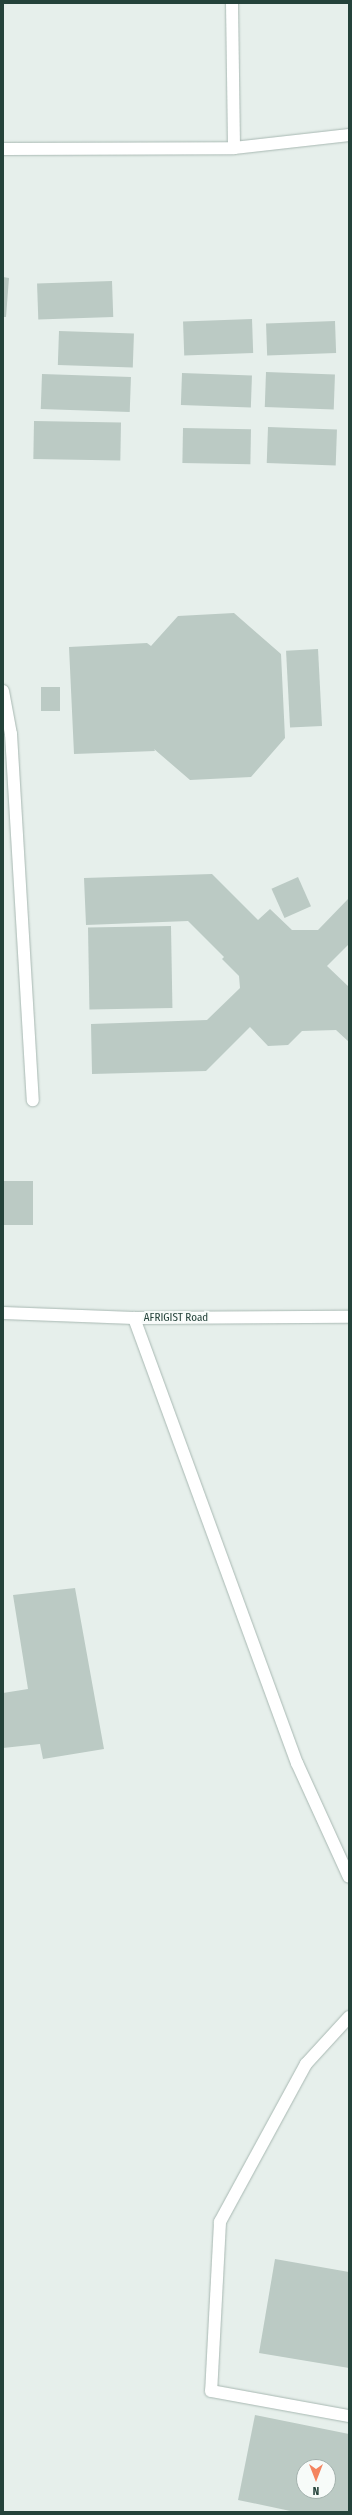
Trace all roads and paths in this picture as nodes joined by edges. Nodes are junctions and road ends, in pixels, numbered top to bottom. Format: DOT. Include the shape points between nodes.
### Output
graph roads {
  1 [pos="232,3"];
  2 [pos="349,135"];
  3 [pos="234,148"];
  4 [pos="3,149"];
  5 [pos="3,691"];
  6 [pos="33,1100"];
  7 [pos="3,1313"];
  8 [pos="349,1317"];
  9 [pos="134,1318"];
  10 [pos="349,1877"];
  11 [pos="349,2017"];
  12 [pos="349,2416"];
  1 -- 3 [label="street"];
  2 -- 3 [label="street"];
  3 -- 4 [label="street"];
  5 -- 6 [label="street" via="11,734"];
  7 -- 9 [label="street, AFRIGIST Road"];
  8 -- 9 [label="street, AFRIGIST Road"];
  9 -- 10 [label="street" via="297,1763"];
  11 -- 12 [label="street" via="306,2064 220,2222 211,2391"];
}
